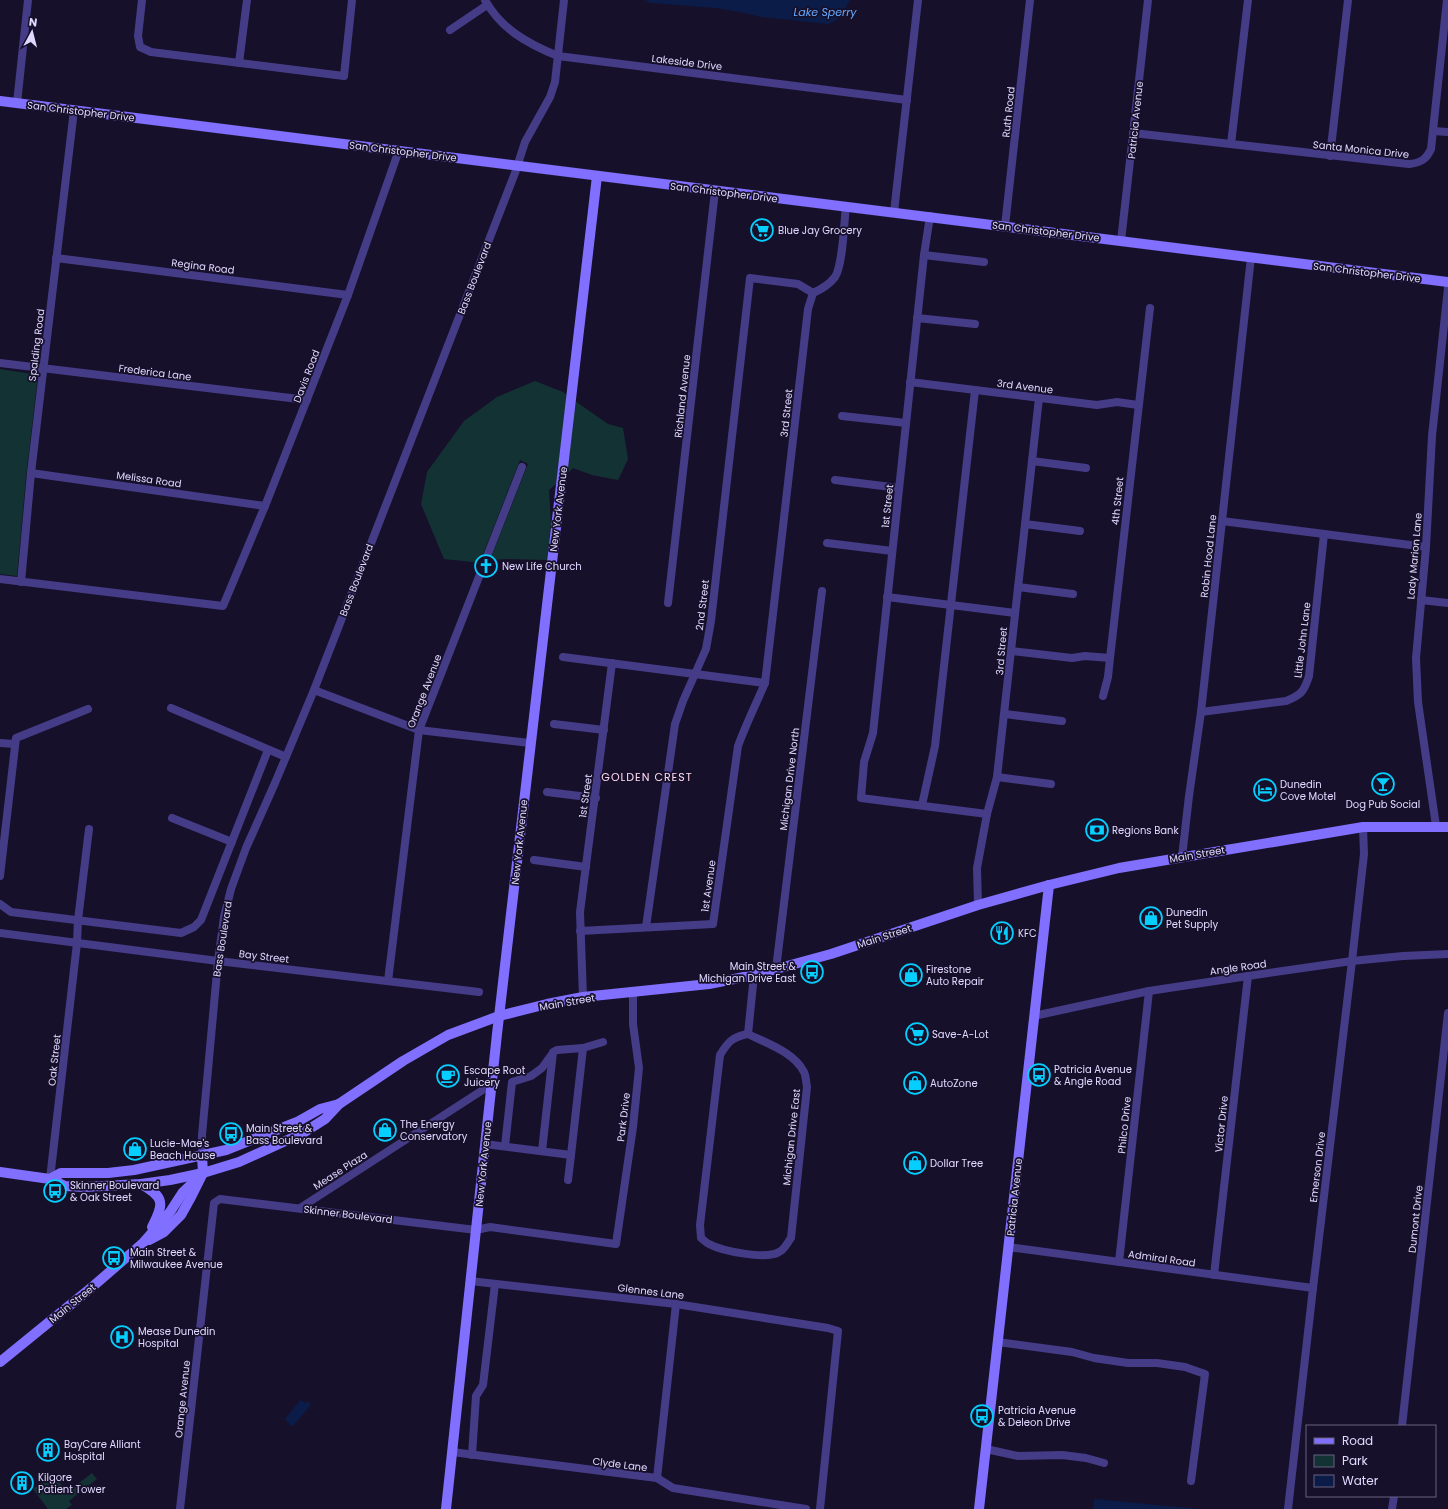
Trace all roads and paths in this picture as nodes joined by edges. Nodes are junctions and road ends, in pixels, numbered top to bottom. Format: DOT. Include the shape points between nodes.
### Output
graph roads {
  1 [pos="28,0"];
  2 [pos="142,0"];
  3 [pos="247,0"];
  4 [pos="352,0"];
  5 [pos="564,0"];
  6 [pos="918,0"];
  7 [pos="1030,0"];
  8 [pos="1148,0"];
  9 [pos="1248,0"];
  10 [pos="1348,0"];
  11 [pos="1447,0"];
  12 [pos="486,2"];
  13 [pos="450,30"];
  14 [pos="1446,30"];
  15 [pos="558,56"];
  16 [pos="239,63"];
  17 [pos="907,100"];
  18 [pos="0,101"];
  19 [pos="17,103"];
  20 [pos="74,110"];
  21 [pos="1433,131"];
  22 [pos="1448,132"];
  23 [pos="1133,133"];
  24 [pos="1231,144"];
  25 [pos="399,150"];
  26 [pos="1330,156"];
  27 [pos="518,165"];
  28 [pos="597,176"];
  29 [pos="715,191"];
  30 [pos="846,206"];
  31 [pos="894,212"];
  32 [pos="930,216"];
  33 [pos="1005,226"];
  34 [pos="1121,241"];
  35 [pos="924,255"];
  36 [pos="1251,257"];
  37 [pos="56,258"];
  38 [pos="984,262"];
  39 [pos="1448,282"];
  40 [pos="1448,288"];
  41 [pos="813,293"];
  42 [pos="348,295"];
  43 [pos="1150,308"];
  44 [pos="917,318"];
  45 [pos="975,324"];
  46 [pos="0,363"];
  47 [pos="43,368"];
  48 [pos="910,382"];
  49 [pos="975,390"];
  50 [pos="1039,398"];
  51 [pos="307,400"];
  52 [pos="1138,405"];
  53 [pos="842,416"];
  54 [pos="906,423"];
  55 [pos="1032,461"];
  56 [pos="522,467"];
  57 [pos="1086,468"];
  58 [pos="31,473"];
  59 [pos="835,480"];
  60 [pos="899,488"];
  61 [pos="265,506"];
  62 [pos="1222,521"];
  63 [pos="1025,524"];
  64 [pos="1080,531"];
  65 [pos="1324,534"];
  66 [pos="827,543"];
  67 [pos="1426,547"];
  68 [pos="892,551"];
  69 [pos="0,579"];
  70 [pos="21,582"];
  71 [pos="1018,587"];
  72 [pos="822,591"];
  73 [pos="1072,594"];
  74 [pos="887,597"];
  75 [pos="1421,600"];
  76 [pos="668,603"];
  77 [pos="1448,603"];
  78 [pos="951,606"];
  79 [pos="1015,613"];
  80 [pos="1012,651"];
  81 [pos="563,657"];
  82 [pos="1110,658"];
  83 [pos="612,664"];
  84 [pos="695,674"];
  85 [pos="765,683"];
  86 [pos="314,690"];
  87 [pos="1103,696"];
  88 [pos="171,708"];
  89 [pos="88,709"];
  90 [pos="1201,712"];
  91 [pos="1005,714"];
  92 [pos="1062,721"];
  93 [pos="554,724"];
  94 [pos="419,730"];
  95 [pos="604,730"];
  96 [pos="15,741"];
  97 [pos="0,743"];
  98 [pos="530,744"];
  99 [pos="268,750"];
  100 [pos="286,758"];
  101 [pos="997,777"];
  102 [pos="1051,784"];
  103 [pos="547,792"];
  104 [pos="596,798"];
  105 [pos="922,806"];
  106 [pos="987,814"];
  107 [pos="172,818"];
  108 [pos="1436,826"];
  109 [pos="1363,827"];
  110 [pos="1448,827"];
  111 [pos="89,829"];
  112 [pos="232,842"];
  113 [pos="1182,857"];
  114 [pos="534,860"];
  115 [pos="586,867"];
  116 [pos="0,876"];
  117 [pos="1049,885"];
  118 [pos="0,904"];
  119 [pos="978,905"];
  120 [pos="78,920"];
  121 [pos="646,927"];
  122 [pos="580,931"];
  123 [pos="0,933"];
  124 [pos="77,943"];
  125 [pos="1448,954"];
  126 [pos="218,961"];
  127 [pos="1352,961"];
  128 [pos="776,969"];
  129 [pos="754,974"];
  130 [pos="1248,976"];
  131 [pos="388,981"];
  132 [pos="1149,991"];
  133 [pos="479,992"];
  134 [pos="634,993"];
  135 [pos="583,997"];
  136 [pos="1448,1014"];
  137 [pos="499,1016"];
  138 [pos="1034,1016"];
  139 [pos="748,1034"];
  140 [pos="603,1042"];
  141 [pos="583,1048"];
  142 [pos="553,1052"];
  143 [pos="492,1084"];
  144 [pos="339,1104"];
  145 [pos="485,1144"];
  146 [pos="505,1146"];
  147 [pos="542,1151"];
  148 [pos="571,1155"];
  149 [pos="202,1156"];
  150 [pos="0,1172"];
  151 [pos="203,1173"];
  152 [pos="50,1179"];
  153 [pos="568,1180"];
  154 [pos="141,1184"];
  155 [pos="220,1199"];
  156 [pos="300,1208"];
  157 [pos="476,1230"];
  158 [pos="143,1243"];
  159 [pos="616,1244"];
  160 [pos="1008,1247"];
  161 [pos="1119,1262"];
  162 [pos="1214,1275"];
  163 [pos="470,1281"];
  164 [pos="495,1284"];
  165 [pos="1313,1288"];
  166 [pos="676,1304"];
  167 [pos="998,1342"];
  168 [pos="0,1362"];
  169 [pos="1402,1425"];
  170 [pos="986,1449"];
  171 [pos="452,1452"];
  172 [pos="472,1455"];
  173 [pos="1104,1464"];
  174 [pos="656,1478"];
  175 [pos="1191,1480"];
  176 [pos="1394,1497"];
  177 [pos="180,1509"];
  178 [pos="446,1509"];
  179 [pos="806,1509"];
  180 [pos="820,1509"];
  181 [pos="979,1509"];
  182 [pos="1288,1509"];
  183 [pos="1392,1509"];
  1 -- 19 [label="street"];
  2 -- 16 [label="street" via="138,36 140,47 151,52"];
  3 -- 16 [label="street"];
  4 -- 16 [label="street" via="344,76"];
  5 -- 15 [label="street, Bass Boulevard"];
  6 -- 17 [label="street"];
  7 -- 33 [label="street, Ruth Road"];
  8 -- 23 [label="street, Patricia Avenue"];
  9 -- 24 [label="street"];
  10 -- 26 [label="street"];
  11 -- 14 [label="street, Santa Monica Drive"];
  12 -- 13 [label="street"];
  12 -- 15 [label="street, Lakeside Drive" via="499,20 516,35"];
  14 -- 21 [label="street, Santa Monica Drive"];
  15 -- 17 [label="street, Lakeside Drive"];
  15 -- 27 [label="street, Bass Boulevard" via="550,97 526,142"];
  17 -- 31 [label="street"];
  18 -- 19 [label="street, San Christopher Drive"];
  19 -- 20 [label="street, San Christopher Drive"];
  20 -- 25 [label="street, San Christopher Drive"];
  20 -- 37 [label="street, Spalding Road"];
  21 -- 22 [label="street"];
  21 -- 26 [label="street, Santa Monica Drive" via="1428,156 1417,164"];
  23 -- 24 [label="street, Santa Monica Drive"];
  23 -- 34 [label="street, Patricia Avenue"];
  24 -- 26 [label="street, Santa Monica Drive"];
  25 -- 27 [label="street, San Christopher Drive"];
  25 -- 42 [label="street, Davis Road"];
  27 -- 28 [label="street, San Christopher Drive"];
  27 -- 86 [label="street, Bass Boulevard"];
  28 -- 29 [label="street, San Christopher Drive"];
  28 -- 98 [label="street, New York Avenue"];
  29 -- 30 [label="street, San Christopher Drive"];
  29 -- 76 [label="street, Richland Avenue"];
  30 -- 31 [label="street, San Christopher Drive"];
  30 -- 41 [label="street" via="836,276 825,288"];
  31 -- 32 [label="street, San Christopher Drive"];
  32 -- 33 [label="street, San Christopher Drive"];
  32 -- 35 [label="street, 1st Street"];
  33 -- 34 [label="street, San Christopher Drive"];
  34 -- 36 [label="street, San Christopher Drive"];
  35 -- 38 [label="street"];
  35 -- 44 [label="street, 1st Street"];
  36 -- 39 [label="street, San Christopher Drive"];
  36 -- 62 [label="street, Robin Hood Lane"];
  37 -- 42 [label="street, Regina Road"];
  37 -- 47 [label="street, Spalding Road"];
  40 -- 67 [label="street, Lady Marion Lane" via="1432,436"];
  41 -- 84 [label="street, 2nd Street" via="798,284 750,278 710,622 706,649"];
  41 -- 85 [label="street, 3rd Street" via="808,309"];
  42 -- 51 [label="street, Davis Road"];
  43 -- 52 [label="street, 4th Street"];
  44 -- 45 [label="street"];
  44 -- 48 [label="street, 1st Street"];
  46 -- 47 [label="street, Frederica Lane"];
  47 -- 51 [label="street, Frederica Lane"];
  47 -- 58 [label="street, Spalding Road"];
  48 -- 49 [label="street, 3rd Avenue"];
  48 -- 54 [label="street, 1st Street"];
  49 -- 50 [label="street, 3rd Avenue"];
  49 -- 78 [label="street"];
  50 -- 52 [label="street, 3rd Avenue" via="1097,405 1117,402"];
  50 -- 55 [label="street, 3rd Street"];
  51 -- 61 [label="street, Davis Road"];
  52 -- 82 [label="street, 4th Street"];
  53 -- 54 [label="street"];
  54 -- 60 [label="street, 1st Street"];
  55 -- 57 [label="street"];
  55 -- 63 [label="street, 3rd Street"];
  56 -- 94 [label="street, Orange Avenue"];
  58 -- 61 [label="street, Melissa Road"];
  58 -- 70 [label="street, Spalding Road"];
  59 -- 60 [label="street"];
  60 -- 68 [label="street, 1st Street"];
  61 -- 70 [label="street, Davis Road" via="223,606"];
  62 -- 65 [label="street"];
  62 -- 90 [label="street, Robin Hood Lane"];
  63 -- 64 [label="street"];
  63 -- 71 [label="street, 3rd Street"];
  65 -- 67 [label="street"];
  65 -- 90 [label="street, Little John Lane" via="1306,687 1298,696 1286,701"];
  66 -- 68 [label="street"];
  67 -- 75 [label="street, Lady Marion Lane"];
  68 -- 74 [label="street, 1st Street"];
  69 -- 70 [label="street"];
  71 -- 73 [label="street"];
  71 -- 79 [label="street, 3rd Street"];
  72 -- 128 [label="street, Michigan Drive North"];
  74 -- 78 [label="street"];
  74 -- 105 [label="street, 1st Street" via="873,733 864,762 861,798"];
  75 -- 77 [label="street"];
  75 -- 108 [label="street, Lady Marion Lane" via="1416,658 1418,702"];
  78 -- 79 [label="street"];
  78 -- 105 [label="street" via="935,746"];
  79 -- 80 [label="street, 3rd Street"];
  80 -- 82 [label="street" via="1072,658"];
  80 -- 91 [label="street, 3rd Street"];
  81 -- 83 [label="street"];
  82 -- 87 [label="street, 4th Street"];
  83 -- 84 [label="street"];
  83 -- 95 [label="street, 1st Street"];
  84 -- 85 [label="street"];
  84 -- 121 [label="street, 2nd Street" via="674,724"];
  85 -- 121 [label="street, 1st Avenue" via="738,746 713,924"];
  86 -- 94 [label="street"];
  86 -- 100 [label="street, Bass Boulevard"];
  88 -- 99 [label="street"];
  89 -- 96 [label="street"];
  90 -- 113 [label="street, Robin Hood Lane"];
  91 -- 92 [label="street"];
  91 -- 101 [label="street, 3rd Street"];
  93 -- 95 [label="street"];
  94 -- 98 [label="street"];
  94 -- 131 [label="street, Orange Avenue"];
  95 -- 104 [label="street, 1st Street"];
  96 -- 97 [label="street"];
  96 -- 116 [label="street"];
  98 -- 137 [label="street, New York Avenue"];
  99 -- 100 [label="street"];
  99 -- 112 [label="street"];
  100 -- 126 [label="street, Bass Boulevard" via="246,848 231,889"];
  101 -- 102 [label="street"];
  101 -- 106 [label="street, 3rd Street"];
  103 -- 104 [label="street"];
  104 -- 115 [label="street, 1st Street"];
  105 -- 106 [label="street"];
  106 -- 119 [label="street, 3rd Street" via="977,868"];
  107 -- 112 [label="street"];
  108 -- 109 [label="street, Main Street"];
  108 -- 110 [label="street, Main Street"];
  109 -- 113 [label="street, Main Street"];
  109 -- 127 [label="street, Emerson Drive" via="1364,854"];
  111 -- 120 [label="street, Oak Street"];
  112 -- 120 [label="street" via="201,920 194,927 181,933"];
  113 -- 117 [label="street, Main Street" via="1099,872"];
  114 -- 115 [label="street"];
  115 -- 122 [label="street, 1st Street"];
  117 -- 119 [label="street, Main Street"];
  117 -- 138 [label="street, Patricia Avenue"];
  118 -- 120 [label="street" via="11,912"];
  119 -- 128 [label="street, Main Street" via="831,954"];
  120 -- 124 [label="street, Oak Street"];
  121 -- 122 [label="street, 1st Avenue"];
  122 -- 135 [label="street"];
  123 -- 124 [label="street, Bay Street"];
  124 -- 126 [label="street, Bay Street"];
  124 -- 152 [label="street, Oak Street"];
  125 -- 127 [label="street, Angle Road"];
  126 -- 131 [label="street, Bay Street"];
  126 -- 149 [label="street, Bass Boulevard"];
  127 -- 130 [label="street, Angle Road"];
  127 -- 165 [label="street, Emerson Drive"];
  128 -- 129 [label="street, Main Street"];
  129 -- 134 [label="street, Main Street" via="709,984"];
  129 -- 139 [label="street"];
  130 -- 132 [label="street, Angle Road"];
  130 -- 162 [label="street, Victor Drive"];
  131 -- 133 [label="street, Bay Street"];
  132 -- 138 [label="street, Angle Road"];
  132 -- 161 [label="street, Philco Drive"];
  134 -- 135 [label="street, Main Street"];
  134 -- 159 [label="street, Park Drive" via="633,1024 639,1068"];
  135 -- 137 [label="street, Main Street"];
  136 -- 169 [label="street, Dumont Drive"];
  137 -- 143 [label="street, New York Avenue"];
  137 -- 144 [label="street, Main Street" via="448,1035 403,1061"];
  138 -- 160 [label="street, Patricia Avenue"];
  139 -- 139 [label="street, Michigan Drive East" via="728,1042 720,1055 700,1225 702,1238 710,1244 730,1251 765,1255 778,1253 791,1238 807,1087 804,1072 796,1060"];
  140 -- 141 [label="street"];
  141 -- 142 [label="street"];
  141 -- 148 [label="street"];
  142 -- 146 [label="street" via="542,1068 531,1076 512,1082"];
  142 -- 147 [label="street"];
  143 -- 145 [label="street, New York Avenue"];
  143 -- 156 [label="street, Mease Plaza"];
  144 -- 149 [label="street, Main Street" via="320,1109 297,1122 243,1144"];
  144 -- 151 [label="street, Main Street" via="325,1119 303,1133 239,1162"];
  145 -- 146 [label="street"];
  145 -- 157 [label="street, New York Avenue"];
  146 -- 147 [label="street"];
  147 -- 148 [label="street"];
  148 -- 153 [label="street"];
  149 -- 151 [label="street, Bass Boulevard"];
  149 -- 152 [label="street" via="134,1170 61,1173"];
  150 -- 152 [label="street"];
  151 -- 154 [label="street"];
  151 -- 158 [label="street, Main Street" via="183,1192 170,1212"];
  152 -- 154 [label="street" via="65,1186"];
  154 -- 158 [label="street" via="157,1195 160,1202 160,1211"];
  155 -- 156 [label="street, Skinner Boulevard"];
  155 -- 177 [label="street, Orange Avenue" via="214,1203"];
  156 -- 157 [label="street, Skinner Boulevard"];
  157 -- 159 [label="street, Skinner Boulevard" via="490,1227"];
  157 -- 163 [label="street, New York Avenue"];
  158 -- 168 [label="street, Main Street"];
  160 -- 161 [label="street, Admiral Road"];
  160 -- 167 [label="street, Patricia Avenue"];
  161 -- 162 [label="street, Admiral Road"];
  162 -- 165 [label="street, Admiral Road"];
  163 -- 164 [label="street, Glennes Lane"];
  163 -- 171 [label="street, New York Avenue"];
  164 -- 166 [label="street, Glennes Lane"];
  164 -- 172 [label="street" via="483,1385 476,1396"];
  165 -- 182 [label="street, Emerson Drive"];
  166 -- 174 [label="street"];
  166 -- 180 [label="street, Glennes Lane" via="838,1331"];
  167 -- 170 [label="street, Patricia Avenue"];
  167 -- 175 [label="street" via="1128,1363 1185,1367 1205,1374"];
  170 -- 173 [label="street" via="1018,1456 1062,1455 1086,1458"];
  170 -- 181 [label="street, Patricia Avenue"];
  171 -- 172 [label="street, Clyde Lane"];
  171 -- 178 [label="street, New York Avenue"];
  172 -- 174 [label="street, Clyde Lane"];
  174 -- 179 [label="street, Clyde Lane" via="673,1488"];
  176 -- 183 [label="street"];
}
